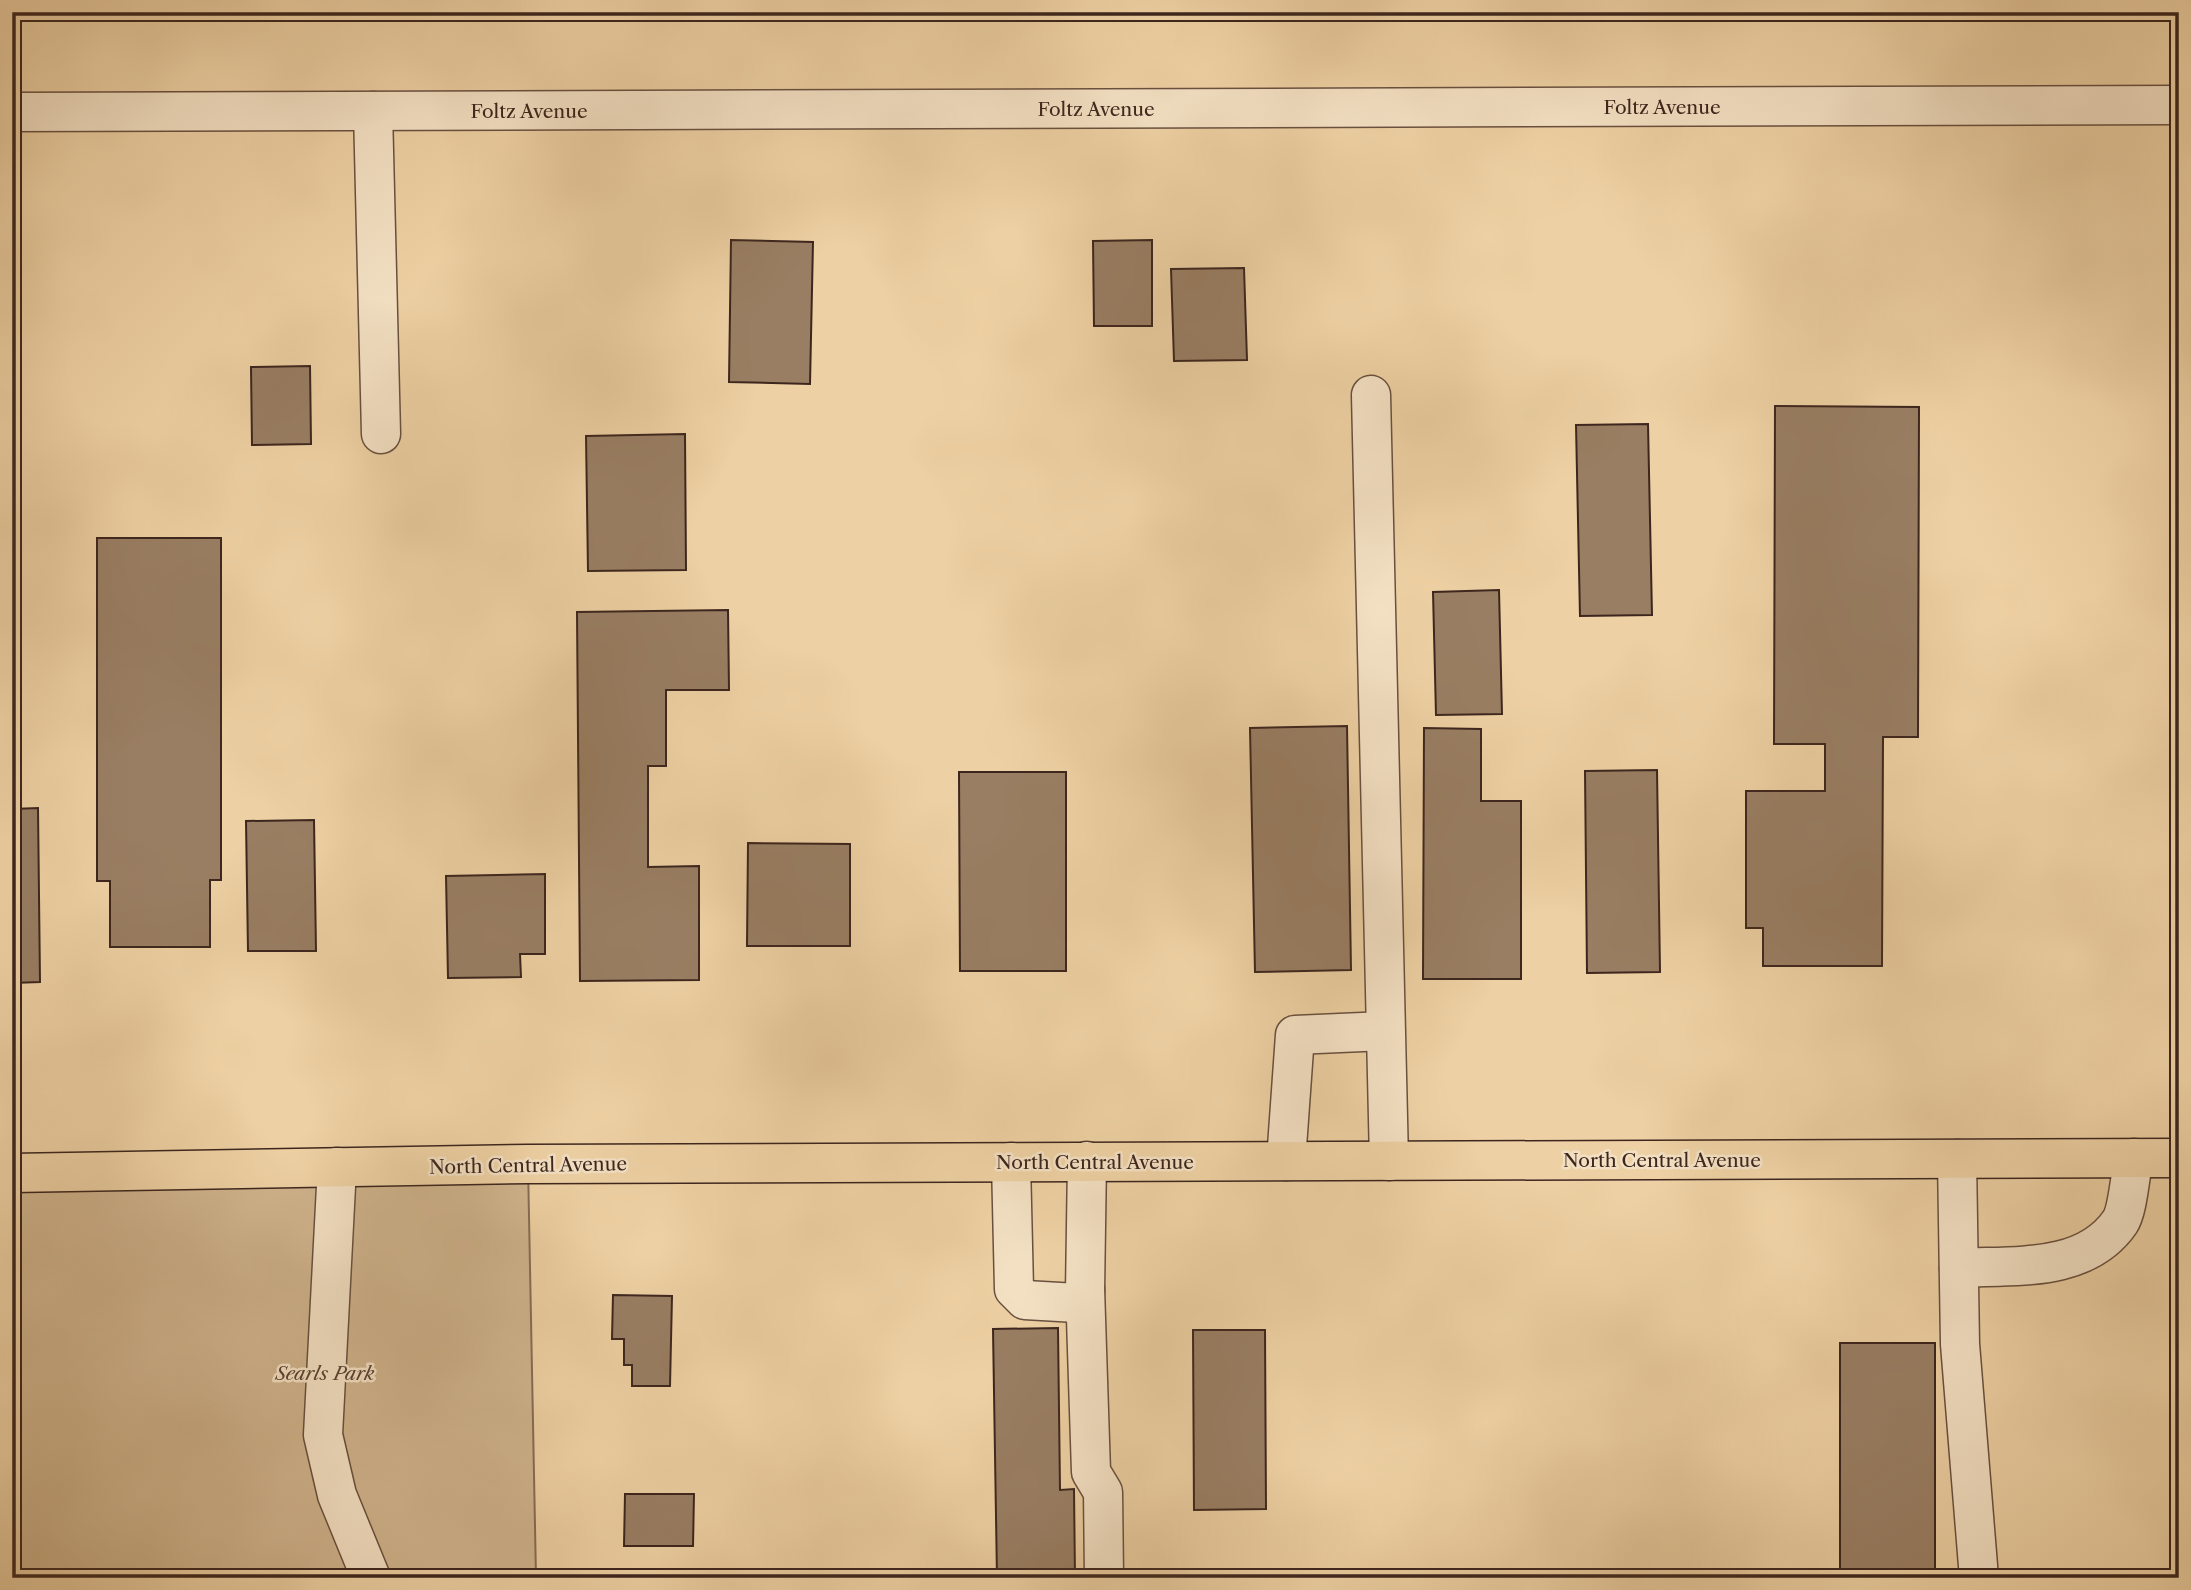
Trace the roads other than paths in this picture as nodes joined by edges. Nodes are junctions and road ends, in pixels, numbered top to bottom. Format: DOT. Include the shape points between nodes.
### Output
graph roads {
  1 [pos="2179,105"];
  2 [pos="373,111"];
  3 [pos="12,112"];
  4 [pos="1371,395"];
  5 [pos="381,434"];
  6 [pos="1385,1031"];
  7 [pos="2134,1158"];
  8 [pos="2179,1158"];
  9 [pos="1957,1159"];
  10 [pos="1087,1161"];
  11 [pos="1286,1161"];
  12 [pos="1389,1161"];
  13 [pos="1011,1162"];
  14 [pos="337,1167"];
  15 [pos="12,1173"];
  16 [pos="1959,1268"];
  17 [pos="1085,1288"];
  18 [pos="371,1578"];
  19 [pos="1104,1578"];
  20 [pos="1979,1578"];
  1 -- 2 [label="street, Foltz Avenue"];
  2 -- 3 [label="street, Foltz Avenue"];
  2 -- 5 [label="street"];
  4 -- 6 [label="street"];
  6 -- 11 [label="street" via="1295,1035"];
  6 -- 12 [label="street"];
  7 -- 8 [label="main road, North Central Avenue"];
  7 -- 9 [label="main road, North Central Avenue"];
  7 -- 16 [label="street" via="2121,1220 2094,1249 2048,1264"];
  9 -- 12 [label="main road, North Central Avenue"];
  9 -- 16 [label="street"];
  10 -- 11 [label="main road, North Central Avenue"];
  10 -- 13 [label="main road, North Central Avenue"];
  10 -- 17 [label="street"];
  11 -- 12 [label="main road, North Central Avenue"];
  13 -- 14 [label="main road, North Central Avenue"];
  13 -- 17 [label="street" via="1014,1289 1025,1300 1077,1303"];
  14 -- 15 [label="main road, North Central Avenue"];
  14 -- 18 [label="street" via="323,1435 337,1495"];
  16 -- 20 [label="street"];
  17 -- 19 [label="street" via="1091,1472 1103,1492"];
}
